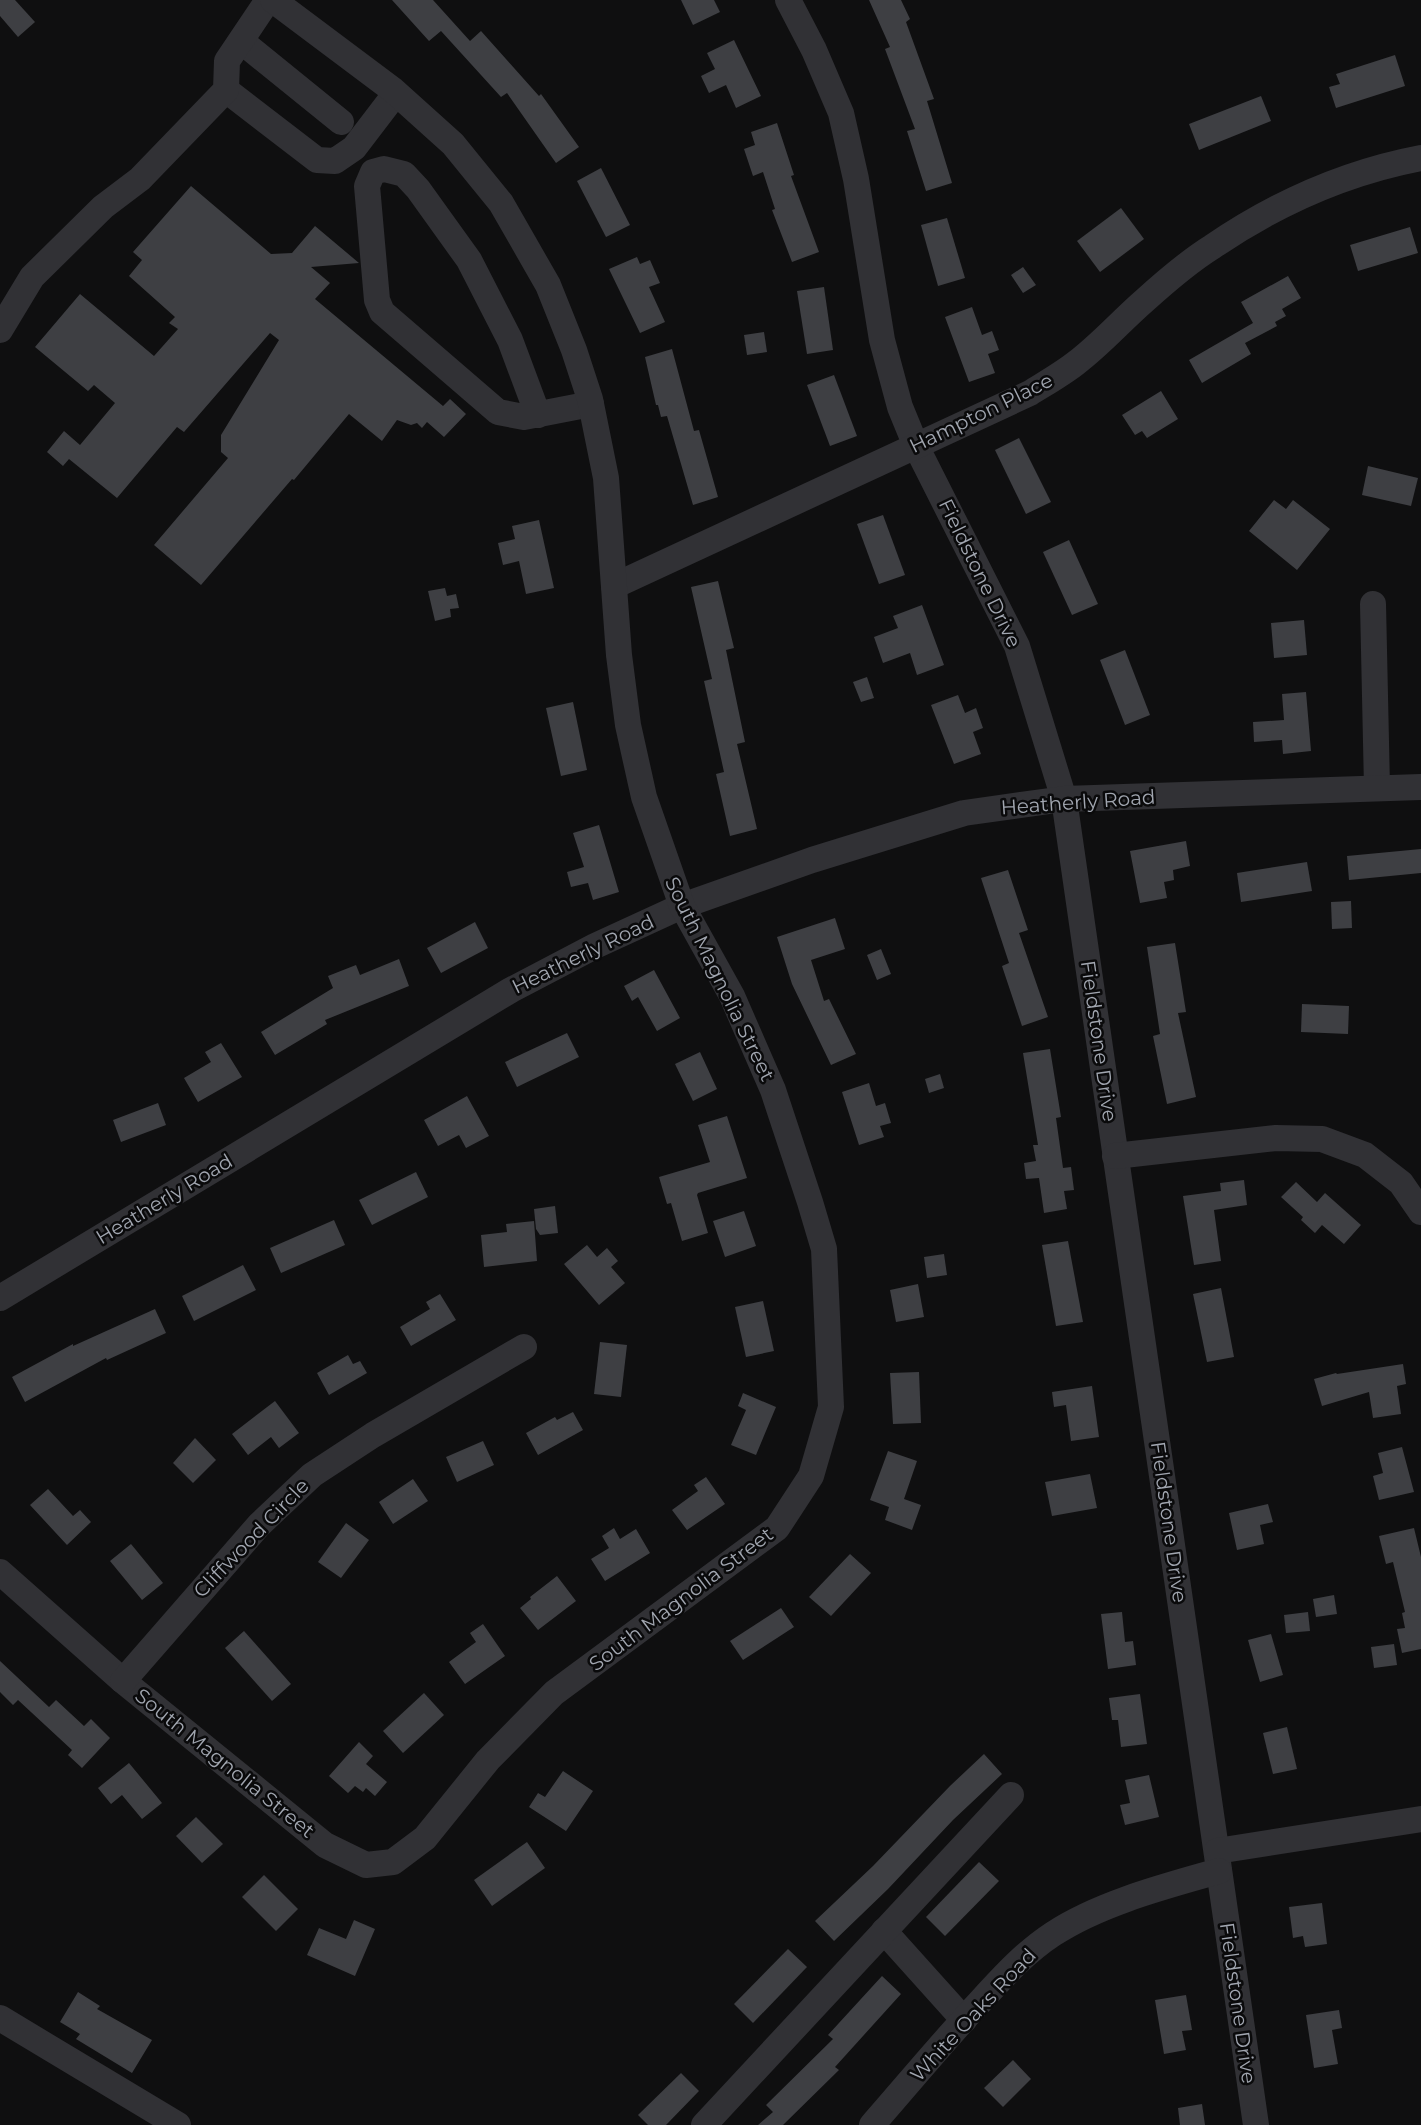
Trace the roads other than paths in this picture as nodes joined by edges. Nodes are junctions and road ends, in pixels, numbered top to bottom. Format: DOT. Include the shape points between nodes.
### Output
graph roads {
  1 [pos="268,0"];
  2 [pos="273,0"];
  3 [pos="788,0"];
  4 [pos="241,41"];
  5 [pos="226,90"];
  6 [pos="396,93"];
  7 [pos="341,122"];
  8 [pos="1421,158"];
  9 [pos="0,330"];
  10 [pos="591,404"];
  11 [pos="538,415"];
  12 [pos="916,446"];
  13 [pos="614,586"];
  14 [pos="1373,604"];
  15 [pos="1421,787"];
  16 [pos="1377,788"];
  17 [pos="1064,799"];
  18 [pos="682,906"];
  19 [pos="1115,1156"];
  20 [pos="1421,1212"];
  21 [pos="0,1298"];
  22 [pos="524,1347"];
  23 [pos="0,1572"];
  24 [pos="123,1681"];
  25 [pos="1011,1795"];
  26 [pos="1421,1819"];
  27 [pos="1218,1861"];
  28 [pos="884,1931"];
  29 [pos="2,2019"];
  30 [pos="964,2020"];
  31 [pos="178,2125"];
  32 [pos="704,2125"];
  33 [pos="872,2125"];
  34 [pos="1256,2125"];
  1 -- 4 [label="street"];
  2 -- 6 [label="street, South Magnolia Street"];
  3 -- 12 [label="street, Fieldstone Drive" via="841,113 856,179 882,340 900,407"];
  4 -- 5 [label="street" via="227,61"];
  4 -- 7 [label="street"];
  5 -- 6 [label="street" via="317,160 335,161 354,148"];
  5 -- 9 [label="street" via="140,179 103,207 32,277"];
  6 -- 10 [label="street, South Magnolia Street" via="453,144 501,203 548,285"];
  8 -- 12 [label="street, Hampton Place" via="1345,179 1278,208 1211,247 1077,363 1030,393"];
  10 -- 11 [label="street"];
  10 -- 13 [label="street, South Magnolia Street" via="606,478"];
  11 -- 11 [label="street" via="510,340 469,260 404,174 384,169 373,172 367,186 376,300 382,312 498,412 524,417"];
  12 -- 13 [label="street, Hampton Place"];
  12 -- 17 [label="street, Fieldstone Drive" via="1017,646"];
  13 -- 18 [label="street, South Magnolia Street" via="628,725 644,797"];
  14 -- 16 [label="street"];
  15 -- 16 [label="street, Heatherly Road"];
  16 -- 17 [label="street, Heatherly Road"];
  17 -- 18 [label="street, Heatherly Road" via="964,813"];
  17 -- 19 [label="street, Fieldstone Drive"];
  18 -- 21 [label="street, Heatherly Road" via="511,990"];
  18 -- 24 [label="street, South Magnolia Street" via="732,996 773,1090 824,1249 831,1407 811,1476 777,1528 554,1693 488,1761 425,1839 393,1862 366,1865 325,1845"];
  19 -- 20 [label="street" via="1276,1138 1322,1139 1365,1155 1401,1183"];
  19 -- 27 [label="street, Fieldstone Drive"];
  22 -- 24 [label="street, Cliffwood Circle" via="372,1435 312,1475 259,1525"];
  23 -- 24 [label="street, South Magnolia Street"];
  25 -- 28 [label="street"];
  26 -- 27 [label="street, White Oaks Road"];
  27 -- 30 [label="street, White Oaks Road" via="1054,1933 1017,1962"];
  27 -- 34 [label="street, Fieldstone Drive"];
  28 -- 30 [label="street"];
  28 -- 32 [label="street"];
  29 -- 31 [label="street"];
  30 -- 33 [label="street, White Oaks Road"];
}
